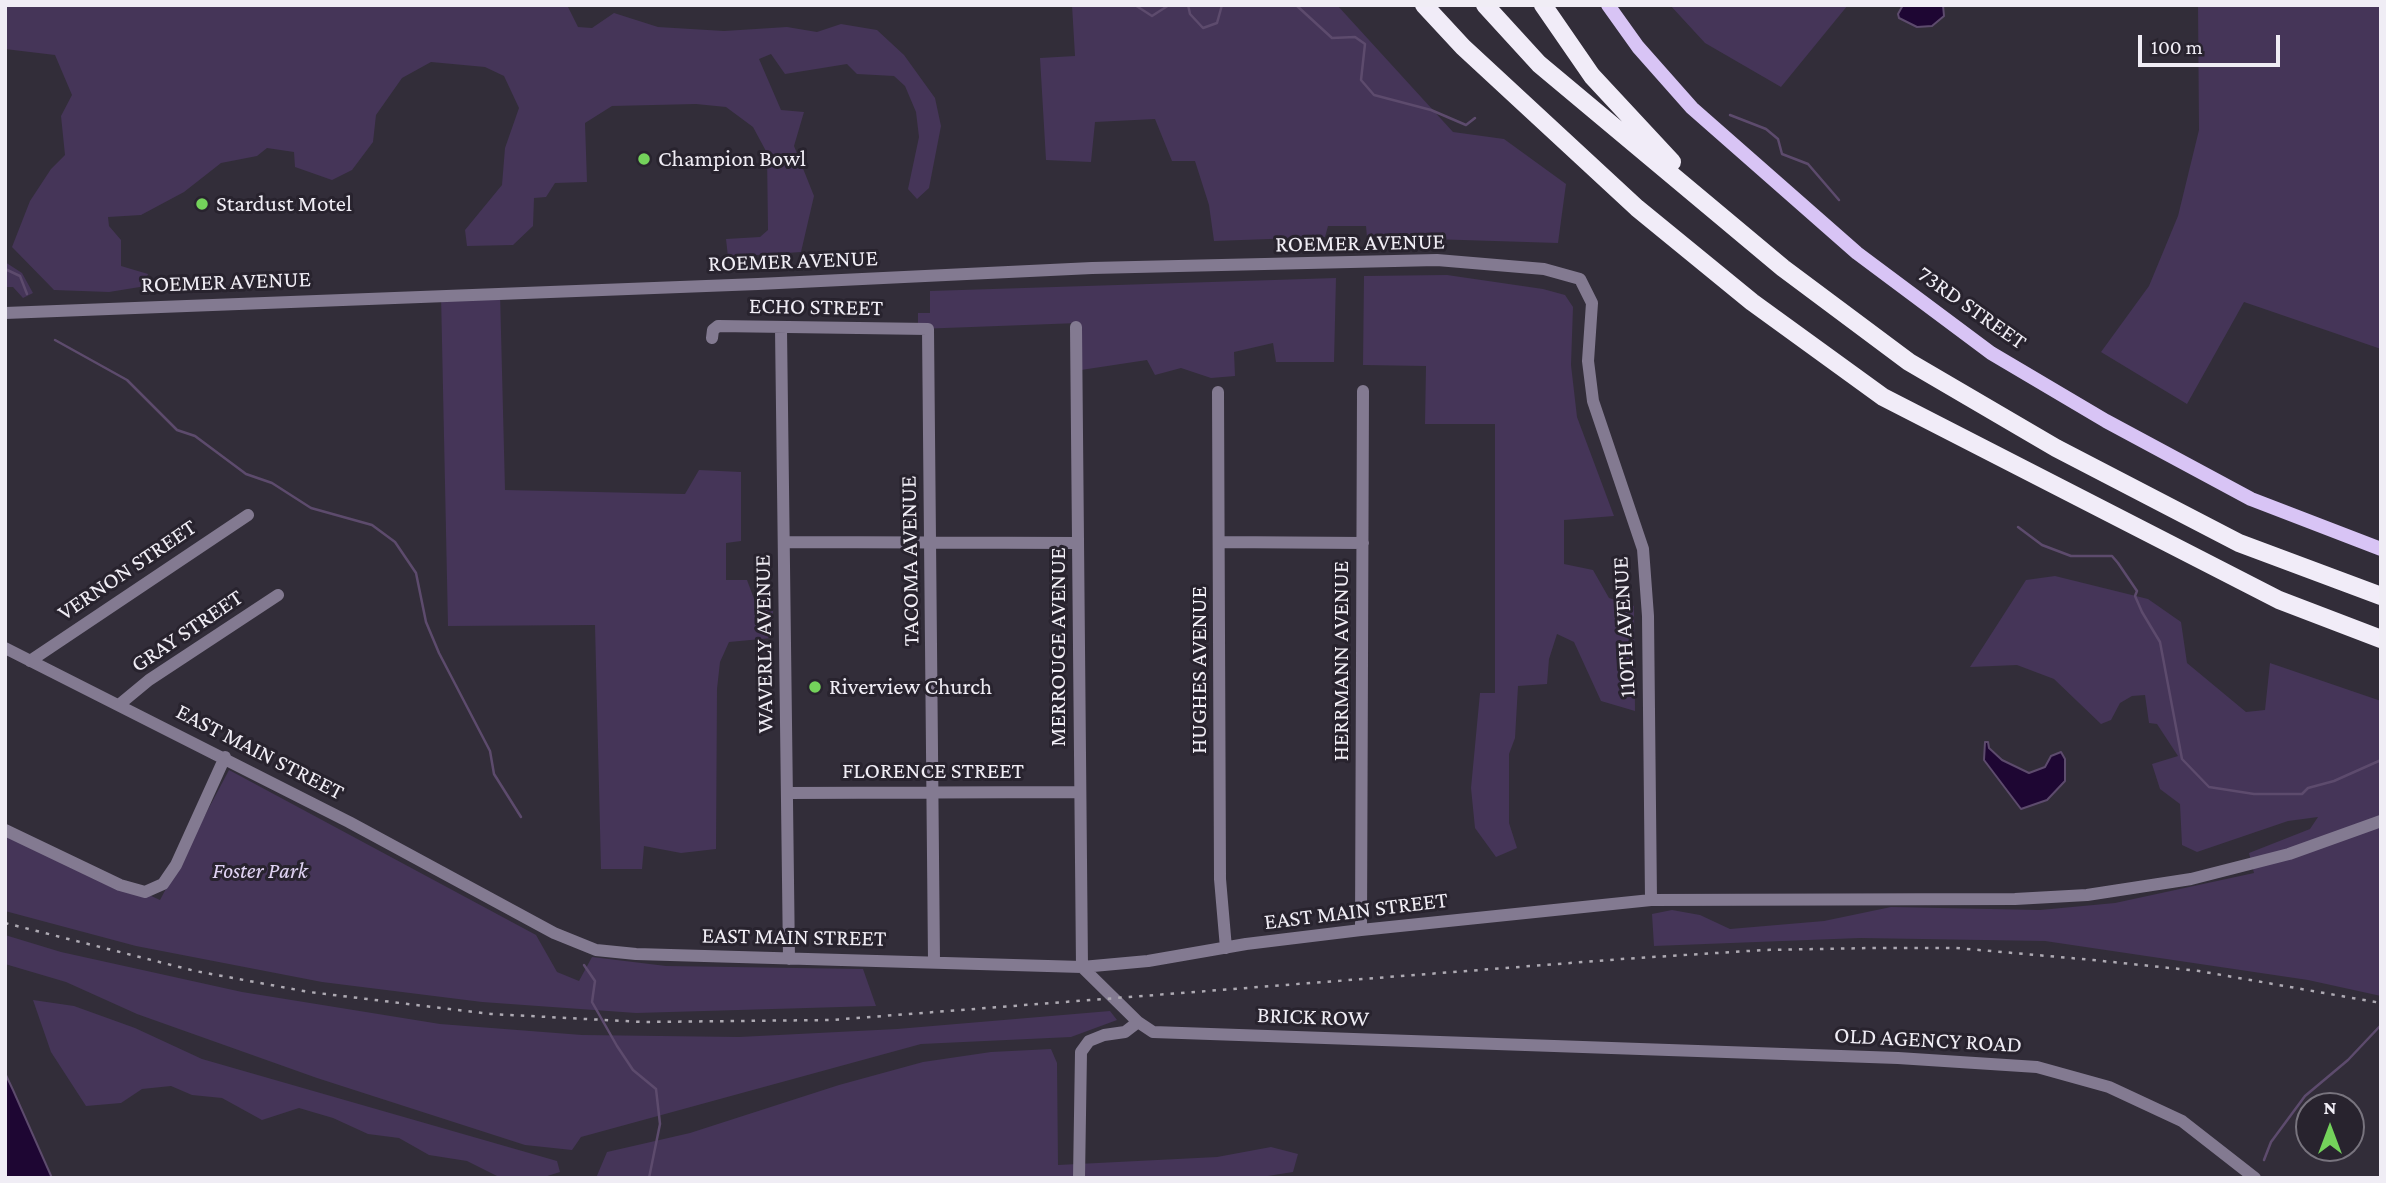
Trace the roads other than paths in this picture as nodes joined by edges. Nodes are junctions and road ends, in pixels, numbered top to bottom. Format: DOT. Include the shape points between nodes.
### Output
graph roads {
  1 [pos="1424,5"];
  2 [pos="1485,5"];
  3 [pos="1543,5"];
  4 [pos="1608,5"];
  5 [pos="1783,268"];
  6 [pos="1580,279"];
  7 [pos="5,313"];
  8 [pos="1076,327"];
  9 [pos="782,329"];
  10 [pos="928,329"];
  11 [pos="712,338"];
  12 [pos="1363,391"];
  13 [pos="1219,392"];
  14 [pos="248,515"];
  15 [pos="1219,541"];
  16 [pos="784,542"];
  17 [pos="930,543"];
  18 [pos="1078,543"];
  19 [pos="1363,543"];
  20 [pos="2381,549"];
  21 [pos="278,595"];
  22 [pos="2381,596"];
  23 [pos="2381,639"];
  24 [pos="7,653"];
  25 [pos="30,661"];
  26 [pos="120,704"];
  27 [pos="225,757"];
  28 [pos="933,792"];
  29 [pos="1080,792"];
  30 [pos="787,793"];
  31 [pos="2381,821"];
  32 [pos="5,830"];
  33 [pos="1651,900"];
  34 [pos="1361,930"];
  35 [pos="1226,948"];
  36 [pos="789,959"];
  37 [pos="934,961"];
  38 [pos="1082,967"];
  39 [pos="1138,1022"];
  40 [pos="1569,1045"];
  41 [pos="1079,1178"];
  42 [pos="2255,1178"];
  1 -- 23 [label="highway" via="1637,208 1752,302 1883,397 2279,600"];
  2 -- 5 [label="highway" via="1539,64"];
  3 -- 5 [label="highway" via="1592,76 1653,143"];
  4 -- 20 [label="main road, 73RD STREET" via="1692,108 1857,253 1992,353 2251,499"];
  5 -- 22 [label="highway" via="1909,362 2056,448 2239,543"];
  6 -- 7 [label="street, ROEMER AVENUE" via="1544,269 1437,260 1092,268"];
  6 -- 33 [label="street, 110TH AVENUE" via="1592,303 1588,361 1592,401 1643,549"];
  8 -- 18 [label="street, MERROUGE AVENUE"];
  9 -- 10 [label="street, ECHO STREET"];
  9 -- 11 [label="street, ECHO STREET" via="718,326"];
  9 -- 16 [label="street, WAVERLY AVENUE"];
  10 -- 17 [label="street, TACOMA AVENUE"];
  12 -- 19 [label="street, HERRMANN AVENUE"];
  13 -- 15 [label="street, HUGHES AVENUE"];
  14 -- 25 [label="street, VERNON STREET"];
  15 -- 19 [label="street"];
  15 -- 35 [label="street, HUGHES AVENUE" via="1220,879"];
  16 -- 17 [label="street"];
  16 -- 30 [label="street, WAVERLY AVENUE"];
  17 -- 18 [label="street"];
  17 -- 28 [label="street, TACOMA AVENUE"];
  18 -- 29 [label="street, MERROUGE AVENUE"];
  19 -- 34 [label="street, HERRMANN AVENUE"];
  21 -- 26 [label="street, GRAY STREET"];
  24 -- 25 [label="street, EAST MAIN STREET"];
  25 -- 26 [label="street, EAST MAIN STREET"];
  26 -- 27 [label="street, EAST MAIN STREET"];
  27 -- 32 [label="street" via="176,865 163,884 145,892 120,885"];
  27 -- 36 [label="street, EAST MAIN STREET" via="554,933 596,950"];
  28 -- 29 [label="street, FLORENCE STREET"];
  28 -- 30 [label="street, FLORENCE STREET"];
  28 -- 37 [label="street, TACOMA AVENUE"];
  29 -- 38 [label="street, MERROUGE AVENUE"];
  30 -- 36 [label="street, WAVERLY AVENUE"];
  31 -- 33 [label="street, EAST MAIN STREET" via="2277,858 2166,884 2087,895"];
  33 -- 34 [label="street, EAST MAIN STREET"];
  34 -- 35 [label="street, EAST MAIN STREET"];
  35 -- 38 [label="street, EAST MAIN STREET"];
  36 -- 37 [label="street, EAST MAIN STREET"];
  37 -- 38 [label="street, EAST MAIN STREET"];
  38 -- 39 [label="street, BRICK ROW"];
  39 -- 40 [label="street, BRICK ROW" via="1153,1032 1181,1034"];
  39 -- 41 [label="street" via="1125,1032 1089,1041 1081,1052"];
  40 -- 42 [label="street, OLD AGENCY ROAD" via="2036,1068 2109,1087 2182,1121"];
}
